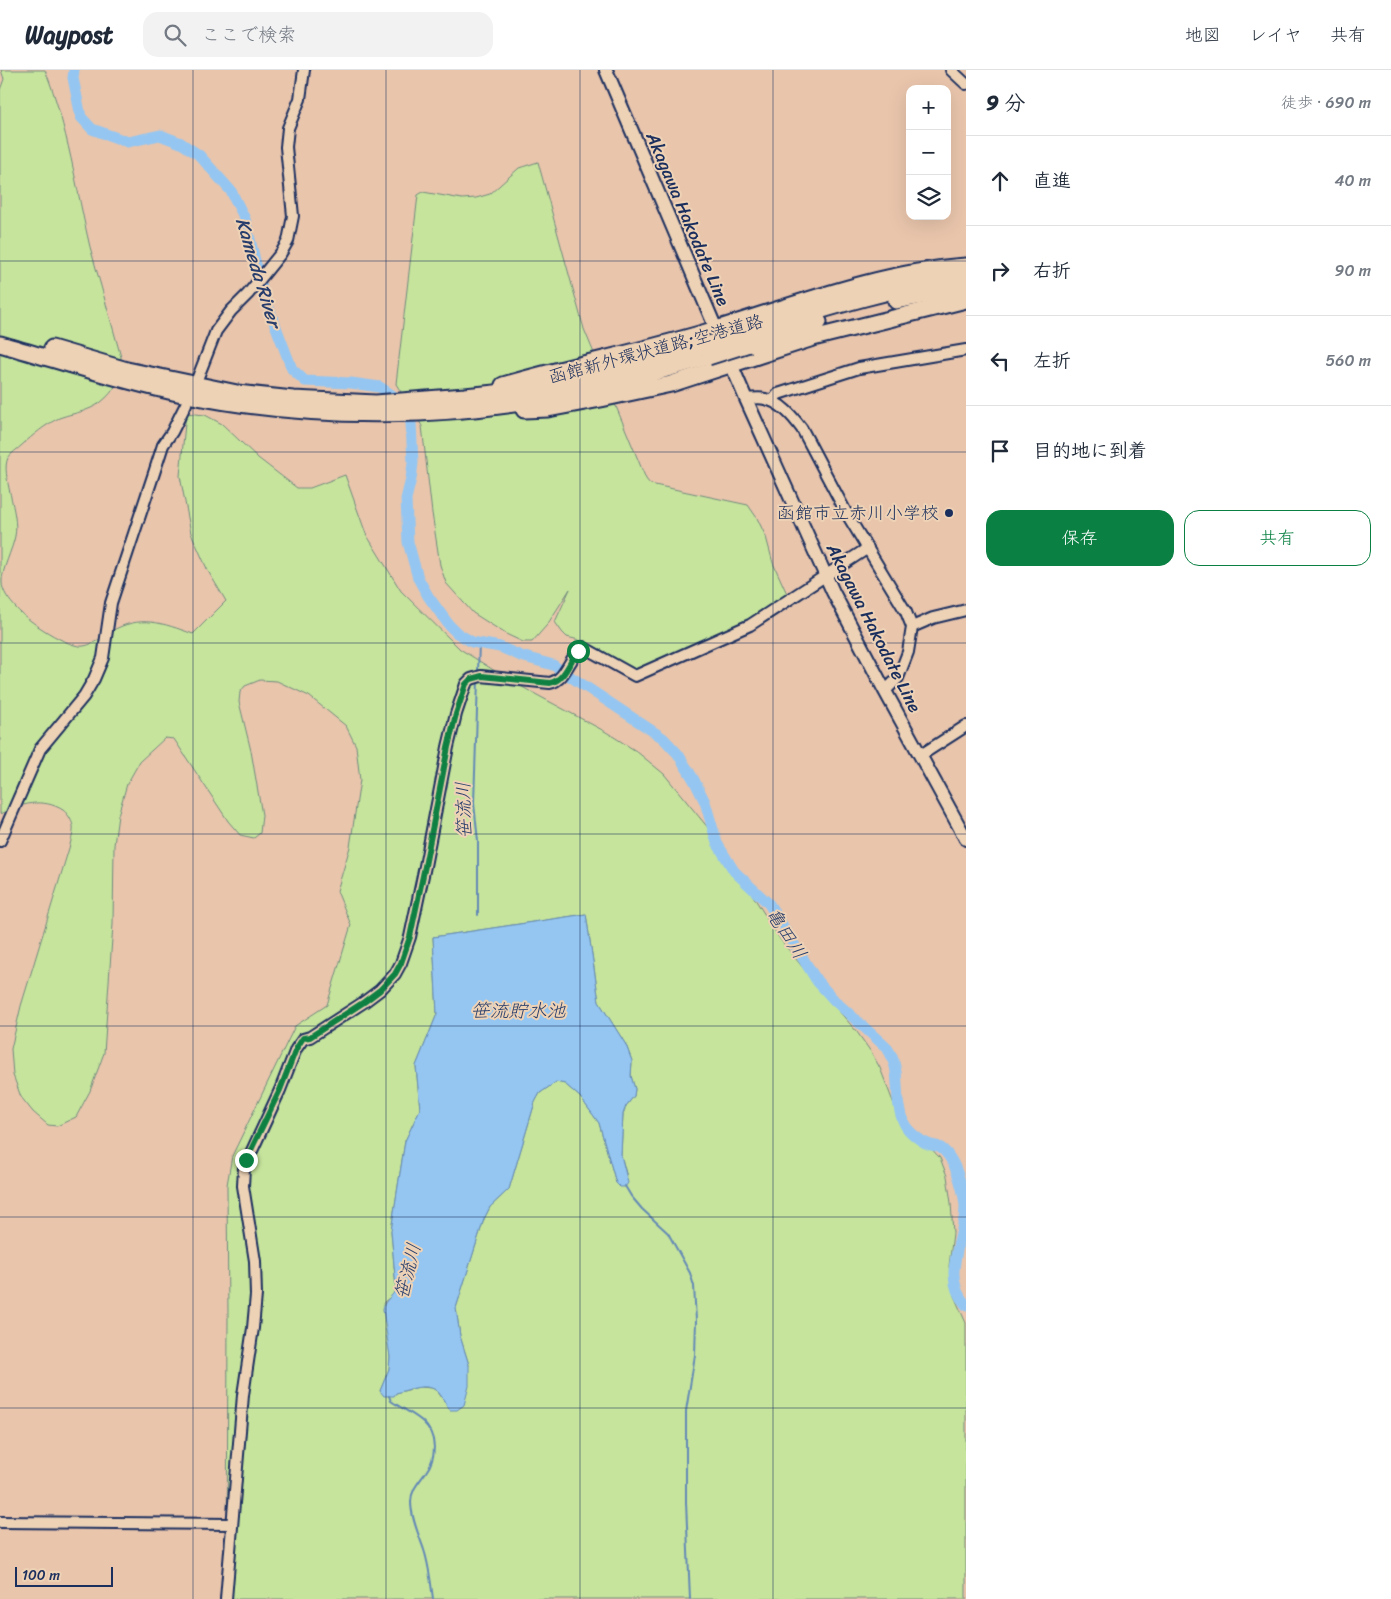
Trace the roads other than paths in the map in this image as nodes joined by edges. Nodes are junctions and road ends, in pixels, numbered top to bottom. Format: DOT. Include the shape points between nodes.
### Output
graph roads {
  1 [pos="304,70"];
  2 [pos="606,70"];
  3 [pos="951,70"];
  4 [pos="966,84"];
  5 [pos="966,266"];
  6 [pos="966,276"];
  7 [pos="966,288"];
  8 [pos="966,300"];
  9 [pos="716,330"];
  10 [pos="0,333"];
  11 [pos="745,339"];
  12 [pos="0,344"];
  13 [pos="966,350"];
  14 [pos="731,364"];
  15 [pos="198,377"];
  16 [pos="746,400"];
  17 [pos="772,401"];
  18 [pos="466,403"];
  19 [pos="186,404"];
  20 [pos="377,409"];
  21 [pos="868,548"];
  22 [pos="825,575"];
  23 [pos="966,610"];
  24 [pos="912,627"];
  25 [pos="885,691"];
  26 [pos="966,726"];
  27 [pos="921,755"];
  28 [pos="966,839"];
  29 [pos="0,842"];
  30 [pos="0,1522"];
  31 [pos="232,1524"];
  32 [pos="226,1599"];
  1 -- 15 [label="street" via="300,99 286,137 293,216 288,241 216,331"];
  2 -- 9 [label="main road, Akagawa Hakodate Line"];
  3 -- 4 [label="street"];
  5 -- 9 [label="highway" via="920,272 833,292"];
  6 -- 11 [label="highway, 函館新外環状道路;空港道路" via="832,307"];
  7 -- 11 [label="highway, 函館新外環状道路;空港道路" via="896,301"];
  8 -- 14 [label="highway" via="813,338"];
  9 -- 14 [label="main road, Akagawa Hakodate Line"];
  9 -- 18 [label="highway" via="506,384"];
  10 -- 20 [label="highway, 函館新外環状道路;空港道路" via="127,370 237,393"];
  11 -- 18 [label="highway, 函館新外環状道路;空港道路, bridge" via="592,389 555,397"];
  12 -- 20 [label="highway, 函館新外環状道路;空港道路" via="126,381 246,405 293,410"];
  13 -- 17 [label="street" via="859,368 778,394"];
  14 -- 16 [label="main road, Akagawa Hakodate Line"];
  14 -- 18 [label="highway" via="671,384 548,409 517,411"];
  16 -- 17 [label="street" via="765,398"];
  16 -- 22 [label="main road, Akagawa Hakodate Line"];
  17 -- 21 [label="street" via="788,412 802,429"];
  18 -- 20 [label="highway, 函館新外環状道路;空港道路"];
  19 -- 29 [label="street" via="163,445 126,557 111,603 103,658 84,696 40,749"];
  21 -- 22 [label="street"];
  21 -- 24 [label="street"];
  22 -- 25 [label="main road, Akagawa Hakodate Line"];
  22 -- 31 [label="street" via="750,625 635,676 583,647 562,677 554,682 478,677 466,684 448,747 410,937 401,963 380,990 310,1037 303,1038 244,1168 243,1186 255,1261 256,1295 243,1395"];
  23 -- 24 [label="street"];
  24 -- 25 [label="street" via="908,652 898,678"];
  25 -- 27 [label="main road, Akagawa Hakodate Line"];
  26 -- 27 [label="street"];
  27 -- 28 [label="main road, Akagawa Hakodate Line"];
  30 -- 31 [label="street"];
  31 -- 32 [label="street"];
}
